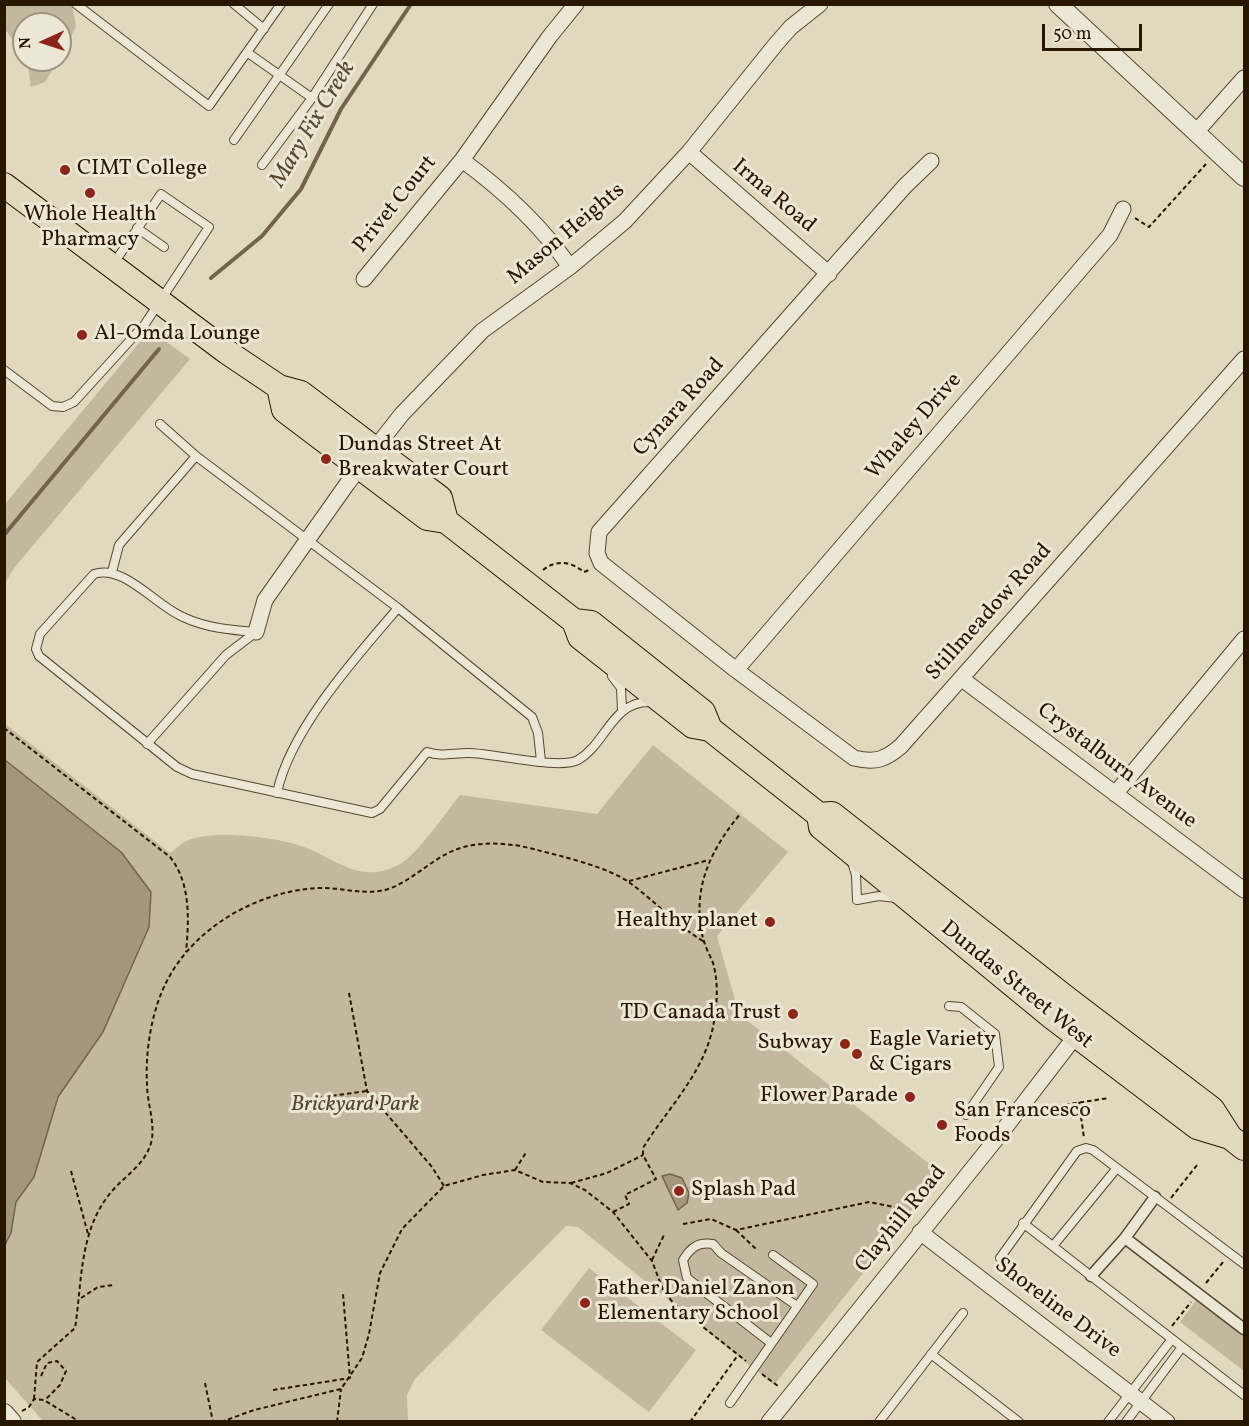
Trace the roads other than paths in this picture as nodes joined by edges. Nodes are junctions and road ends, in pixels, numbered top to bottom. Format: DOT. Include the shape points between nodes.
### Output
graph roads {
  1 [pos="76,4"];
  2 [pos="234,4"];
  3 [pos="281,4"];
  4 [pos="329,4"];
  5 [pos="373,4"];
  6 [pos="576,4"];
  7 [pos="820,4"];
  8 [pos="1058,4"];
  9 [pos="264,29"];
  10 [pos="248,53"];
  11 [pos="279,75"];
  12 [pos="1245,78"];
  13 [pos="312,98"];
  14 [pos="1197,131"];
  15 [pos="234,140"];
  16 [pos="689,152"];
  17 [pos="462,160"];
  18 [pos="931,161"];
  19 [pos="262,165"];
  20 [pos="1245,177"];
  21 [pos="6,191"];
  22 [pos="1123,209"];
  23 [pos="137,228"];
  24 [pos="164,247"];
  25 [pos="112,266"];
  26 [pos="570,267"];
  27 [pos="829,274"];
  28 [pos="364,279"];
  29 [pos="160,302"];
  30 [pos="1245,359"];
  31 [pos="4,370"];
  32 [pos="279,387"];
  33 [pos="160,424"];
  34 [pos="374,448"];
  35 [pos="196,456"];
  36 [pos="360,467"];
  37 [pos="446,521"];
  38 [pos="310,540"];
  39 [pos="112,572"];
  40 [pos="398,608"];
  41 [pos="256,632"];
  42 [pos="577,636"];
  43 [pos="1242,648"];
  44 [pos="602,668"];
  45 [pos="736,670"];
  46 [pos="962,679"];
  47 [pos="669,707"];
  48 [pos="622,710"];
  49 [pos="710,729"];
  50 [pos="147,744"];
  51 [pos="541,761"];
  52 [pos="276,793"];
  53 [pos="1115,794"];
  54 [pos="819,815"];
  55 [pos="848,850"];
  56 [pos="1245,890"];
  57 [pos="909,900"];
  58 [pos="949,1006"];
  59 [pos="1083,1026"];
  60 [pos="966,1115"];
  61 [pos="1237,1143"];
  62 [pos="1117,1168"];
  63 [pos="1155,1197"];
  64 [pos="1023,1223"];
  65 [pos="920,1232"];
  66 [pos="1125,1238"];
  67 [pos="1053,1246"];
  68 [pos="773,1255"];
  69 [pos="1000,1258"];
  70 [pos="1245,1263"];
  71 [pos="1091,1275"];
  72 [pos="797,1306"];
  73 [pos="963,1313"];
  74 [pos="1245,1329"];
  75 [pos="1169,1336"];
  76 [pos="771,1343"];
  77 [pos="1182,1347"];
  78 [pos="931,1353"];
  79 [pos="1245,1395"];
  80 [pos="1136,1397"];
  81 [pos="730,1403"];
  82 [pos="769,1422"];
  83 [pos="879,1422"];
  84 [pos="1019,1422"];
  85 [pos="1108,1422"];
  86 [pos="1126,1422"];
  87 [pos="1167,1422"];
  1 -- 10 [label="lane" via="209,106"];
  2 -- 9 [label="lane"];
  3 -- 9 [label="lane"];
  4 -- 11 [label="lane"];
  5 -- 13 [label="lane"];
  6 -- 17 [label="street, Privet Court"];
  7 -- 16 [label="street, Mason Heights" via="791,27"];
  8 -- 14 [label="street"];
  9 -- 10 [label="lane"];
  10 -- 11 [label="lane"];
  11 -- 13 [label="lane"];
  11 -- 15 [label="lane"];
  12 -- 14 [label="street"];
  13 -- 19 [label="lane"];
  14 -- 20 [label="street"];
  16 -- 26 [label="street, Mason Heights" via="625,222"];
  16 -- 27 [label="street, Irma Road"];
  17 -- 26 [label="street" via="552,239"];
  17 -- 28 [label="street, Privet Court"];
  18 -- 27 [label="street, Cynara Road"];
  21 -- 25 [label="main road, Dundas Street West"];
  22 -- 45 [label="street, Whaley Drive" via="1110,235"];
  23 -- 24 [label="lane"];
  23 -- 25 [label="lane"];
  23 -- 29 [label="lane" via="161,194 209,227"];
  25 -- 29 [label="main road, Dundas Street West"];
  26 -- 34 [label="street, Mason Heights" via="482,331"];
  27 -- 45 [label="street, Cynara Road" via="599,532 597,553 601,563"];
  29 -- 31 [label="lane" via="74,402 63,407 52,406"];
  29 -- 32 [label="main road, Dundas Street West"];
  30 -- 46 [label="street, Stillmeadow Road"];
  32 -- 34 [label="main road, Dundas Street West" via="301,393"];
  32 -- 36 [label="main road, Dundas Street West" via="284,411"];
  33 -- 35 [label="lane"];
  34 -- 36 [label="street, Mason Heights"];
  34 -- 37 [label="main road, Dundas Street West" via="440,498"];
  35 -- 38 [label="lane"];
  35 -- 39 [label="lane" via="119,545"];
  36 -- 37 [label="main road, Dundas Street West" via="427,518"];
  36 -- 38 [label="street, Mason Heights"];
  37 -- 42 [label="main road, Dundas Street West"];
  38 -- 40 [label="lane"];
  38 -- 41 [label="street, Mason Heights" via="265,600"];
  39 -- 41 [label="lane" via="184,618 222,629"];
  39 -- 50 [label="lane" via="94,574 40,634 36,649 39,656"];
  40 -- 51 [label="lane" via="532,717"];
  40 -- 52 [label="lane" via="335,682 281,772"];
  41 -- 50 [label="lane" via="226,655"];
  42 -- 47 [label="main road, Dundas Street West"];
  42 -- 49 [label="main road, Dundas Street West" via="591,623 703,712"];
  43 -- 53 [label="street"];
  44 -- 48 [label="lane" via="617,680"];
  45 -- 46 [label="street, Stillmeadow Road" via="854,759 869,762 885,759 901,747"];
  46 -- 53 [label="street, Crystalburn Avenue"];
  47 -- 48 [label="lane" via="642,702"];
  47 -- 49 [label="main road, Dundas Street West" via="693,726"];
  48 -- 51 [label="lane" via="576,761"];
  49 -- 54 [label="main road, Dundas Street West"];
  50 -- 52 [label="lane" via="165,760 192,774"];
  51 -- 52 [label="lane" via="468,753 438,756 427,752 381,809 372,813"];
  53 -- 56 [label="street, Crystalburn Avenue"];
  54 -- 55 [label="main road, Dundas Street West" via="821,827"];
  54 -- 59 [label="main road, Dundas Street West" via="832,814"];
  55 -- 57 [label="main road, Dundas Street West"];
  55 -- 57 [label="lane" via="856,875 857,900 879,896"];
  57 -- 59 [label="main road, Dundas Street West"];
  58 -- 60 [label="lane" via="961,1007 995,1034 999,1067"];
  59 -- 61 [label="main road, Dundas Street West" via="1212,1108"];
  59 -- 65 [label="street, Clayhill Road"];
  62 -- 63 [label="lane"];
  62 -- 64 [label="lane" via="1093,1150 1077,1151"];
  62 -- 67 [label="lane"];
  63 -- 66 [label="street"];
  63 -- 70 [label="lane"];
  64 -- 67 [label="lane"];
  64 -- 69 [label="lane"];
  65 -- 80 [label="street, Shoreline Drive"];
  65 -- 82 [label="street, Clayhill Road"];
  66 -- 71 [label="street"];
  66 -- 74 [label="street"];
  67 -- 71 [label="lane"];
  68 -- 72 [label="lane" via="813,1284"];
  71 -- 75 [label="lane"];
  72 -- 76 [label="lane"];
  72 -- 76 [label="lane" via="713,1244 700,1244 688,1252 683,1260 687,1278"];
  73 -- 78 [label="lane"];
  75 -- 77 [label="lane"];
  75 -- 80 [label="lane"];
  76 -- 81 [label="lane"];
  77 -- 79 [label="lane"];
  77 -- 80 [label="lane"];
  78 -- 83 [label="lane"];
  78 -- 84 [label="lane"];
  80 -- 85 [label="lane"];
  80 -- 86 [label="lane"];
  80 -- 87 [label="street, Shoreline Drive"];
}
